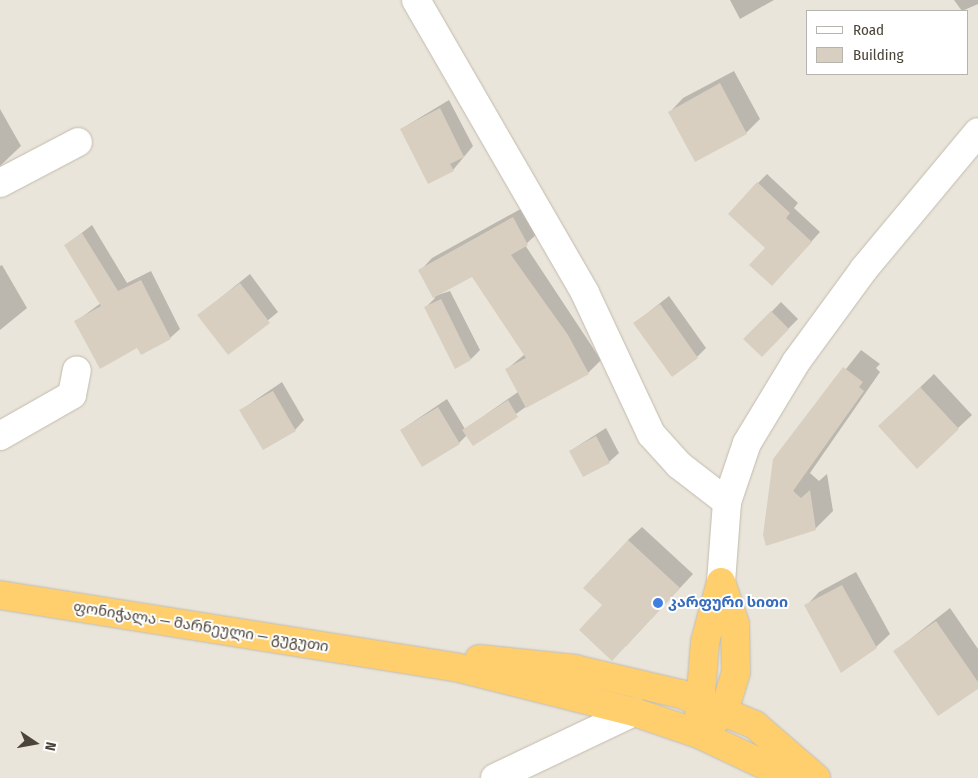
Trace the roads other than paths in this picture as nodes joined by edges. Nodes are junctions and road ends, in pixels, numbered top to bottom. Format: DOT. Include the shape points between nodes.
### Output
graph roads {
  1 [pos="416,0"];
  2 [pos="978,132"];
  3 [pos="78,142"];
  4 [pos="0,183"];
  5 [pos="77,370"];
  6 [pos="0,436"];
  7 [pos="727,502"];
  8 [pos="721,582"];
  9 [pos="0,595"];
  10 [pos="403,659"];
  11 [pos="736,672"];
  12 [pos="698,701"];
  13 [pos="634,712"];
  14 [pos="724,712"];
  15 [pos="768,733"];
  16 [pos="700,734"];
  17 [pos="495,778"];
  18 [pos="792,778"];
  19 [pos="816,778"];
  1 -- 7 [label="street" via="585,293 651,434 679,464"];
  2 -- 7 [label="street" via="864,269 796,362 747,443"];
  3 -- 4 [label="street"];
  5 -- 6 [label="street" via="72,395"];
  7 -- 8 [label="street"];
  8 -- 11 [label="highway" via="735,624"];
  8 -- 12 [label="highway" via="705,642"];
  9 -- 10 [label="highway, ფონიჭალა — მარნეული — გუგუთი"];
  10 -- 12 [label="highway, ფონიჭალა — მარნეული — გუგუთი" via="458,657 575,669"];
  10 -- 13 [label="highway, ფონიჭალა — მარნეული — გუგუთი" via="455,667"];
  11 -- 14 [label="highway"];
  11 -- 15 [label="highway"];
  12 -- 14 [label="highway, ფონიჭალა — მარნეული — გუგუთი"];
  12 -- 16 [label="highway"];
  13 -- 16 [label="highway, ფონიჭალა — მარნეული — გუგუთი"];
  13 -- 17 [label="street"];
  14 -- 15 [label="highway, ფონიჭალა — მარნეული — გუგუთი"];
  14 -- 16 [label="highway"];
  15 -- 19 [label="highway, ფონიჭალა — მარნეული — გუგუთი"];
  16 -- 18 [label="highway, ფონიჭალა — მარნეული — გუგუთი"];
}
